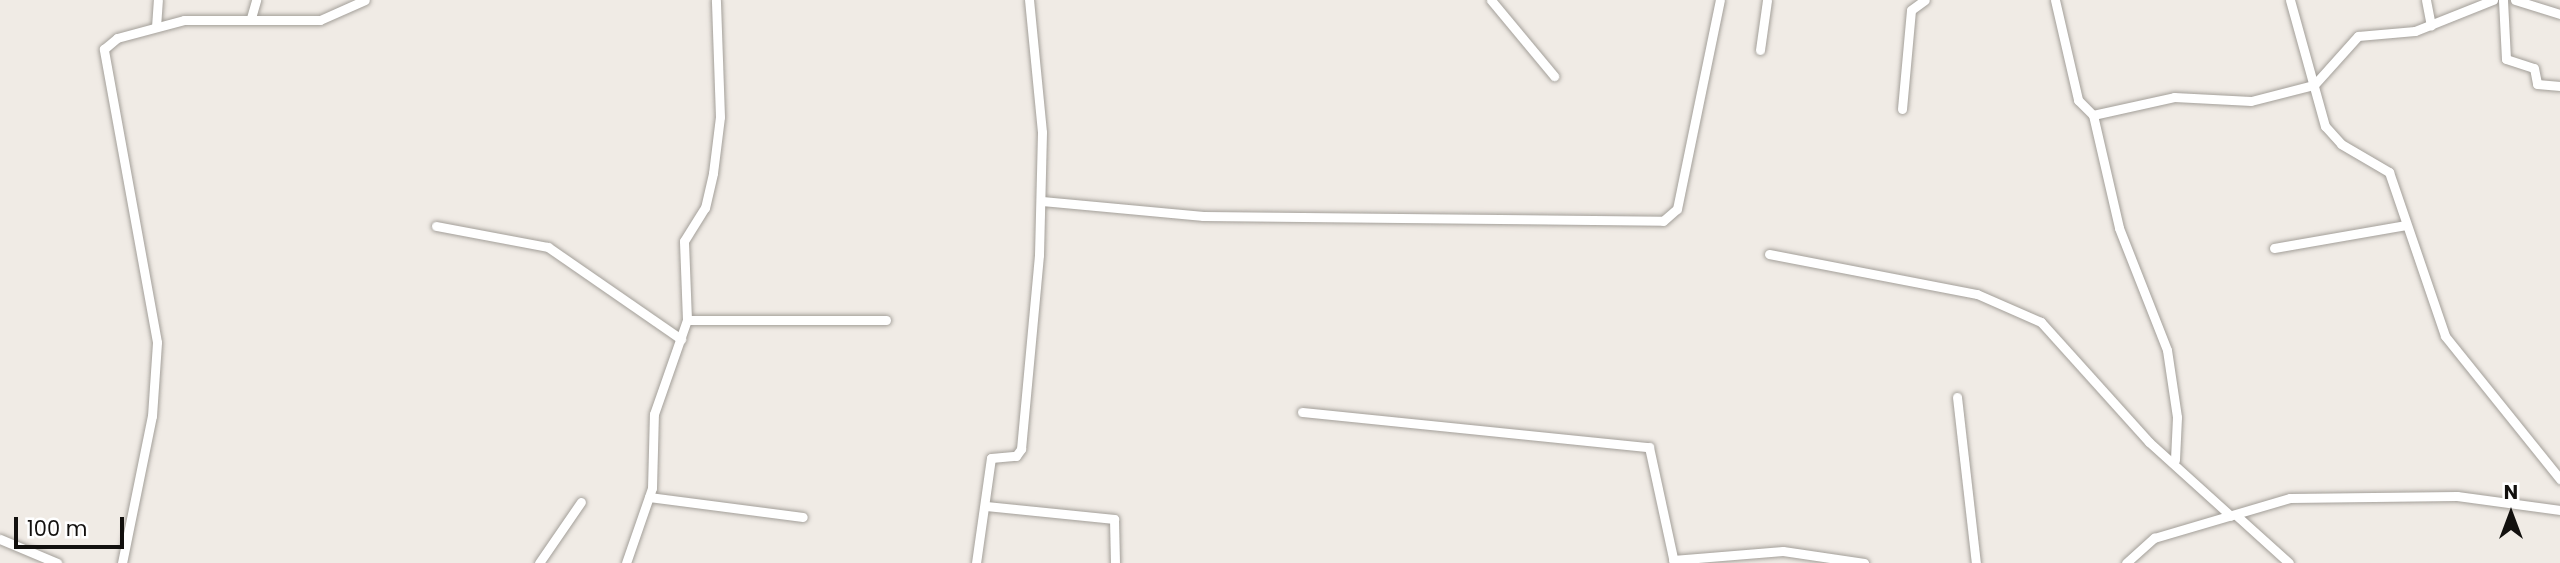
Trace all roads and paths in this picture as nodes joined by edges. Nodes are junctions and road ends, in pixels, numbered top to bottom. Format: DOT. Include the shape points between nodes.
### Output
graph roads {
  1 [pos="158,0"];
  2 [pos="256,0"];
  3 [pos="365,0"];
  4 [pos="716,0"];
  5 [pos="1029,0"];
  6 [pos="1490,0"];
  7 [pos="1720,0"];
  8 [pos="1767,0"];
  9 [pos="1925,0"];
  10 [pos="2055,0"];
  11 [pos="2290,0"];
  12 [pos="2426,0"];
  13 [pos="2493,0"];
  14 [pos="2504,0"];
  15 [pos="2515,0"];
  16 [pos="2560,15"];
  17 [pos="251,18"];
  18 [pos="2431,26"];
  19 [pos="156,27"];
  20 [pos="1760,50"];
  21 [pos="1554,76"];
  22 [pos="2314,85"];
  23 [pos="2560,86"];
  24 [pos="1902,109"];
  25 [pos="2093,115"];
  26 [pos="1042,201"];
  27 [pos="2406,225"];
  28 [pos="436,226"];
  29 [pos="2274,248"];
  30 [pos="1769,254"];
  31 [pos="687,320"];
  32 [pos="886,320"];
  33 [pos="681,339"];
  34 [pos="1957,397"];
  35 [pos="1302,412"];
  36 [pos="2175,460"];
  37 [pos="2560,479"];
  38 [pos="649,497"];
  39 [pos="581,502"];
  40 [pos="985,506"];
  41 [pos="2560,510"];
  42 [pos="2234,516"];
  43 [pos="803,517"];
  44 [pos="0,539"];
  45 [pos="1674,561"];
  46 [pos="57,563"];
  47 [pos="122,563"];
  48 [pos="539,563"];
  49 [pos="626,563"];
  50 [pos="976,563"];
  51 [pos="1115,563"];
  52 [pos="1864,563"];
  53 [pos="1976,563"];
  54 [pos="2126,563"];
  55 [pos="2289,563"];
  1 -- 19 [label="street"];
  2 -- 17 [label="street"];
  3 -- 17 [label="street" via="320,20"];
  4 -- 31 [label="street" via="720,117 705,208 684,241"];
  5 -- 26 [label="street"];
  6 -- 21 [label="street"];
  7 -- 26 [label="street" via="1677,209 1663,221 1203,216"];
  8 -- 20 [label="street"];
  9 -- 24 [label="street" via="1911,10"];
  10 -- 25 [label="street" via="2080,106"];
  11 -- 22 [label="street"];
  12 -- 18 [label="street"];
  13 -- 18 [label="street"];
  14 -- 23 [label="street" via="2506,59 2534,68 2537,84"];
  15 -- 16 [label="street"];
  17 -- 19 [label="street" via="201,18"];
  18 -- 22 [label="street" via="2358,36"];
  19 -- 47 [label="street" via="117,38 104,49 157,342 152,416"];
  22 -- 25 [label="street" via="2251,101 2174,97"];
  22 -- 27 [label="street" via="2331,134 2389,172"];
  25 -- 36 [label="street" via="2119,228 2167,350 2177,417"];
  26 -- 40 [label="street" via="1021,449 1016,456 991,458"];
  27 -- 29 [label="street"];
  27 -- 37 [label="street" via="2445,336"];
  28 -- 33 [label="street" via="548,247"];
  30 -- 36 [label="street" via="2001,300 2051,331 2149,442"];
  31 -- 32 [label="street"];
  31 -- 33 [label="street"];
  33 -- 38 [label="street" via="654,414"];
  34 -- 53 [label="street"];
  35 -- 45 [label="street" via="1649,447"];
  36 -- 42 [label="street"];
  38 -- 43 [label="street"];
  38 -- 49 [label="street"];
  39 -- 48 [label="street"];
  40 -- 50 [label="street"];
  40 -- 51 [label="street" via="1114,519"];
  41 -- 42 [label="street" via="2457,496 2388,502 2315,495"];
  42 -- 54 [label="street" via="2154,538"];
  42 -- 55 [label="street"];
  44 -- 46 [label="street"];
  45 -- 52 [label="street" via="1783,551"];
}
